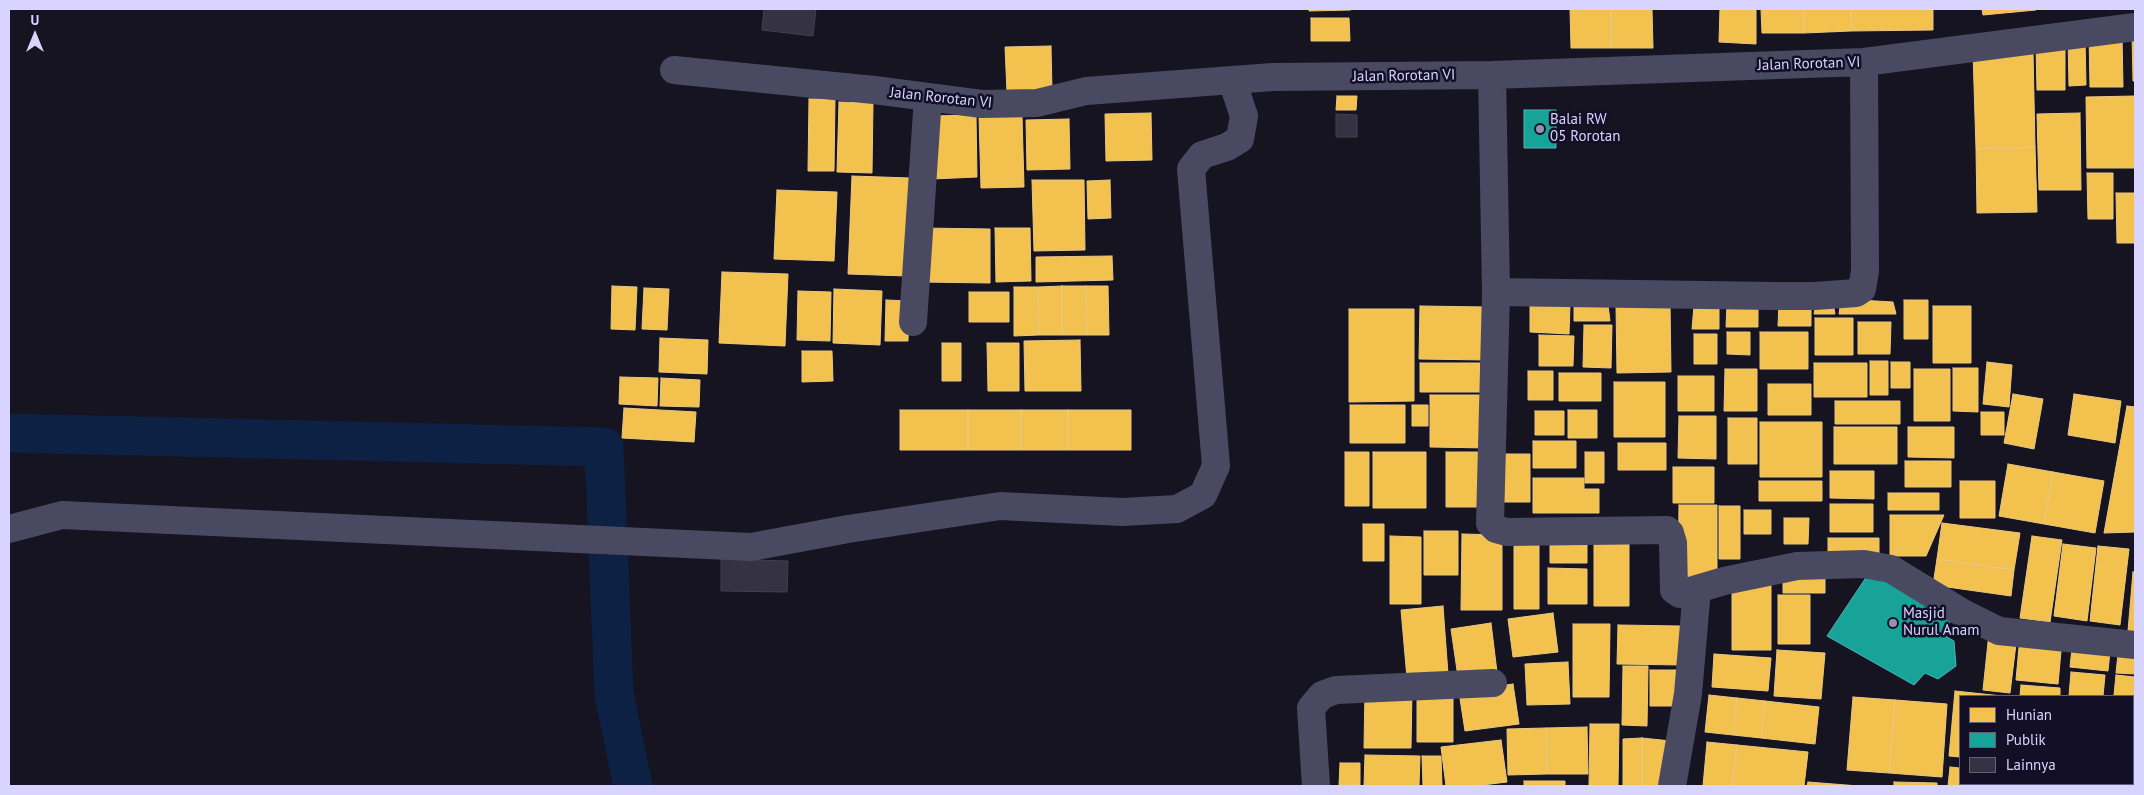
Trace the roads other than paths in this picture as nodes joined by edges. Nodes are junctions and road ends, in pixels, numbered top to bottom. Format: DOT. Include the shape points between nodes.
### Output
graph roads {
  1 [pos="2135,27"];
  2 [pos="1864,62"];
  3 [pos="674,70"];
  4 [pos="1492,75"];
  5 [pos="1232,80"];
  6 [pos="928,97"];
  7 [pos="1496,292"];
  8 [pos="913,322"];
  9 [pos="9,529"];
  10 [pos="1698,589"];
  11 [pos="2135,645"];
  12 [pos="1493,683"];
  13 [pos="1316,786"];
  14 [pos="1672,786"];
  1 -- 2 [label="street, Jalan Rorotan VI"];
  2 -- 4 [label="street, Jalan Rorotan VI"];
  2 -- 7 [label="street" via="1865,271 1862,289 1856,293 1774,296"];
  3 -- 6 [label="street, Jalan Rorotan VI"];
  4 -- 5 [label="street, Jalan Rorotan VI"];
  4 -- 7 [label="street"];
  5 -- 6 [label="street, Jalan Rorotan VI" via="1086,91 1038,103 982,104"];
  5 -- 9 [label="street" via="1244,116 1240,139 1202,155 1191,169 1216,466 1203,495 1178,509 1132,512 1000,506 751,547 62,515"];
  6 -- 8 [label="street"];
  7 -- 10 [label="street" via="1490,523 1507,532 1666,530 1673,542 1674,590 1680,594"];
  10 -- 11 [label="street" via="1797,566 1864,564 1891,569 1999,631"];
  10 -- 14 [label="street" via="1688,694"];
  12 -- 13 [label="street" via="1336,690 1322,695 1311,708"];
}
